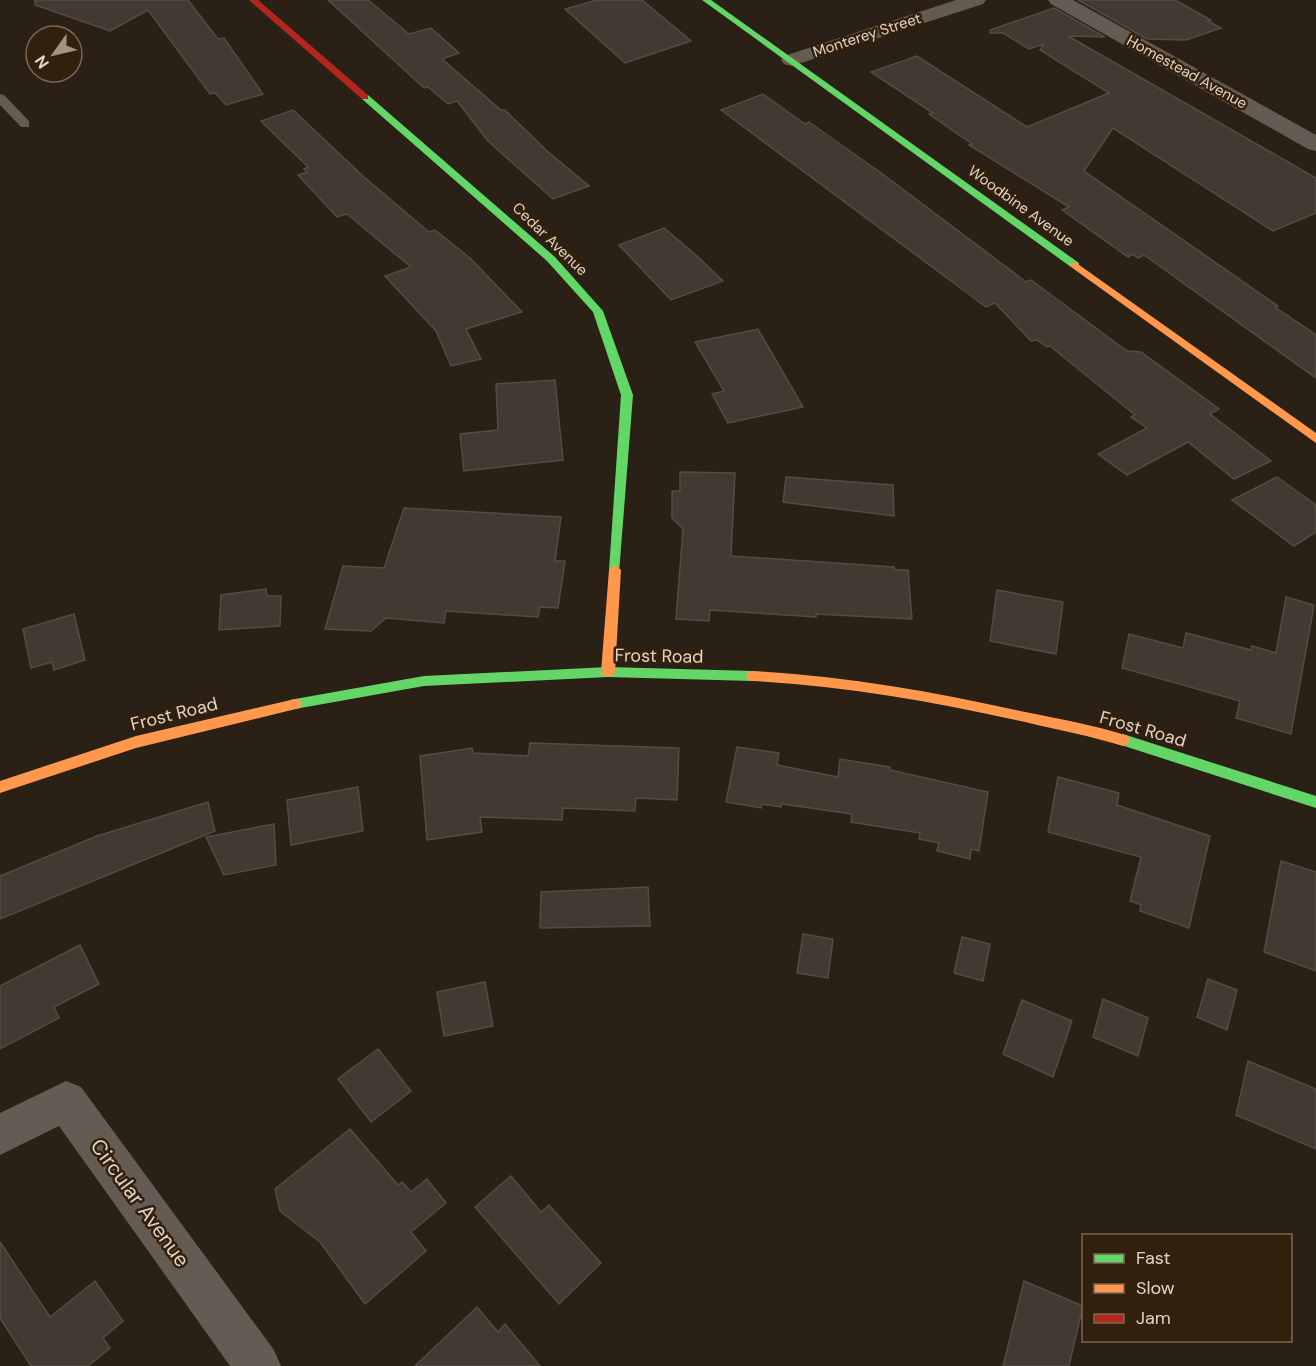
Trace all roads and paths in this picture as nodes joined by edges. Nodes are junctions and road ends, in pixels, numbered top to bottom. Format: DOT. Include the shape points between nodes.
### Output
graph roads {
  1 [pos="253,0"];
  2 [pos="706,0"];
  3 [pos="976,0"];
  4 [pos="1058,0"];
  5 [pos="791,60"];
  6 [pos="0,98"];
  7 [pos="24,124"];
  8 [pos="1316,144"];
  9 [pos="1316,439"];
  10 [pos="608,672"];
  11 [pos="0,787"];
  12 [pos="1316,802"];
  13 [pos="0,1135"];
  14 [pos="258,1366"];
  1 -- 10 [label="street, Cedar Avenue" via="551,259 598,311 627,395"];
  2 -- 5 [label="street, Woodbine Avenue"];
  3 -- 5 [label="street, Monterey Street"];
  4 -- 8 [label="street, Homestead Avenue"];
  5 -- 9 [label="street, Woodbine Avenue"];
  6 -- 7 [label="lane"];
  10 -- 11 [label="street, Frost Road" via="424,681 287,705 136,742"];
  10 -- 12 [label="street, Frost Road" via="781,676 975,705 1113,737"];
  13 -- 14 [label="street, Circular Avenue" via="66,1101"];
}
